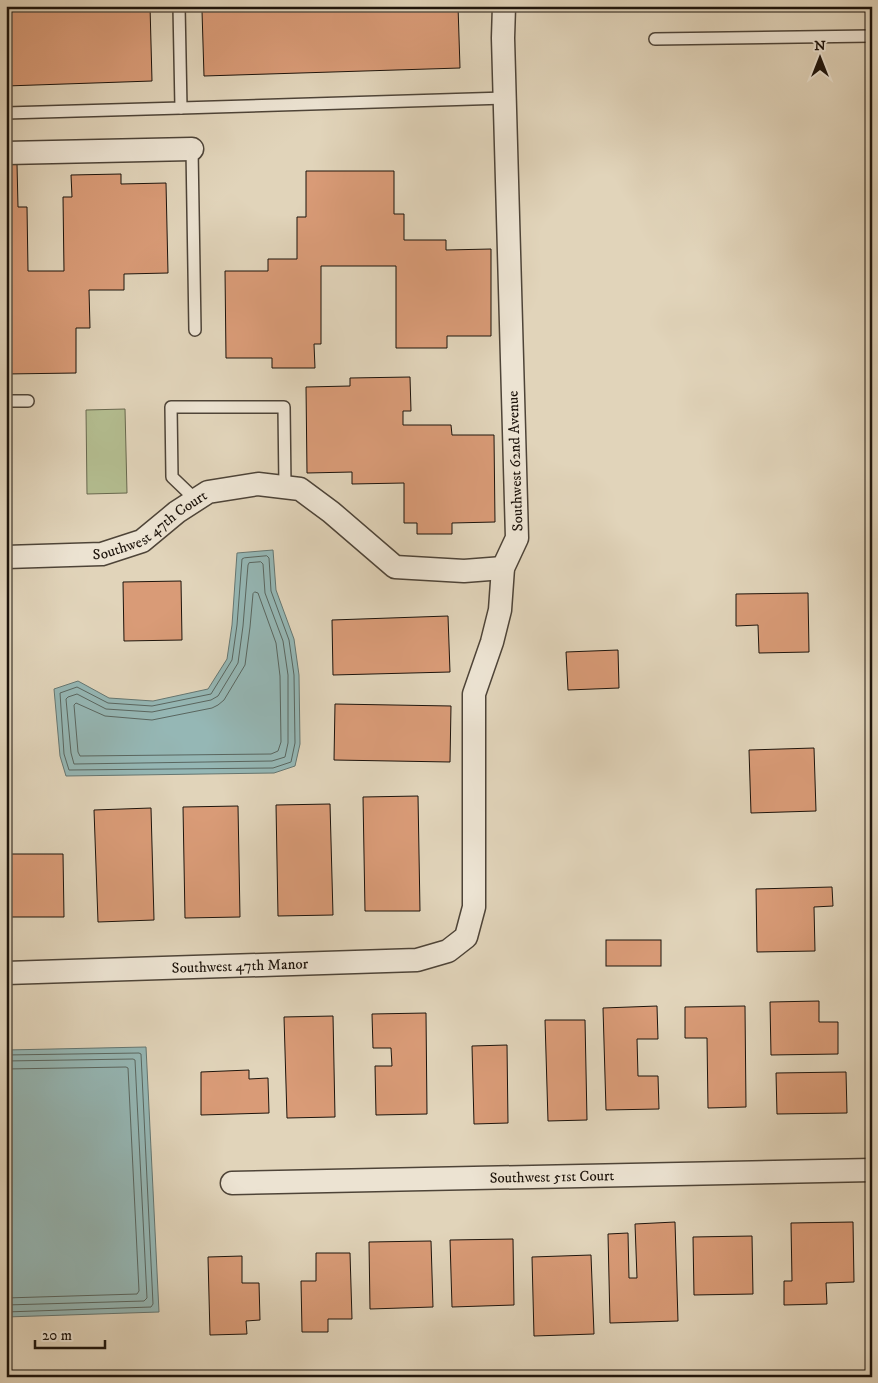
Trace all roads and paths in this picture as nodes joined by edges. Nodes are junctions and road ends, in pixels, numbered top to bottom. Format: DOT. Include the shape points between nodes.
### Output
graph roads {
  1 [pos="179,6"];
  2 [pos="504,6"];
  3 [pos="872,36"];
  4 [pos="655,39"];
  5 [pos="505,98"];
  6 [pos="181,108"];
  7 [pos="6,113"];
  8 [pos="192,149"];
  9 [pos="6,153"];
  10 [pos="195,330"];
  11 [pos="6,401"];
  12 [pos="28,401"];
  13 [pos="285,487"];
  14 [pos="196,500"];
  15 [pos="6,557"];
  16 [pos="503,568"];
  17 [pos="466,937"];
  18 [pos="6,973"];
  19 [pos="872,1170"];
  20 [pos="232,1183"];
  1 -- 6 [label="lane"];
  2 -- 5 [label="street, Southwest 62nd Avenue"];
  3 -- 4 [label="lane"];
  5 -- 6 [label="lane"];
  5 -- 16 [label="street, Southwest 62nd Avenue" via="517,538"];
  6 -- 7 [label="lane"];
  8 -- 9 [label="street"];
  8 -- 10 [label="lane"];
  11 -- 12 [label="lane"];
  13 -- 14 [label="street, Southwest 47th Court" via="258,484 208,492"];
  13 -- 14 [label="lane" via="284,406 171,406 172,477"];
  13 -- 16 [label="street, Southwest 47th Court" via="300,489 395,567 464,571"];
  14 -- 15 [label="street, Southwest 47th Court" via="142,541 102,554"];
  16 -- 17 [label="street, Southwest 62nd Avenue" via="500,610 474,694 474,907"];
  17 -- 18 [label="street, Southwest 47th Manor" via="448,951 417,960"];
  19 -- 20 [label="street, Southwest 51st Court"];
}
